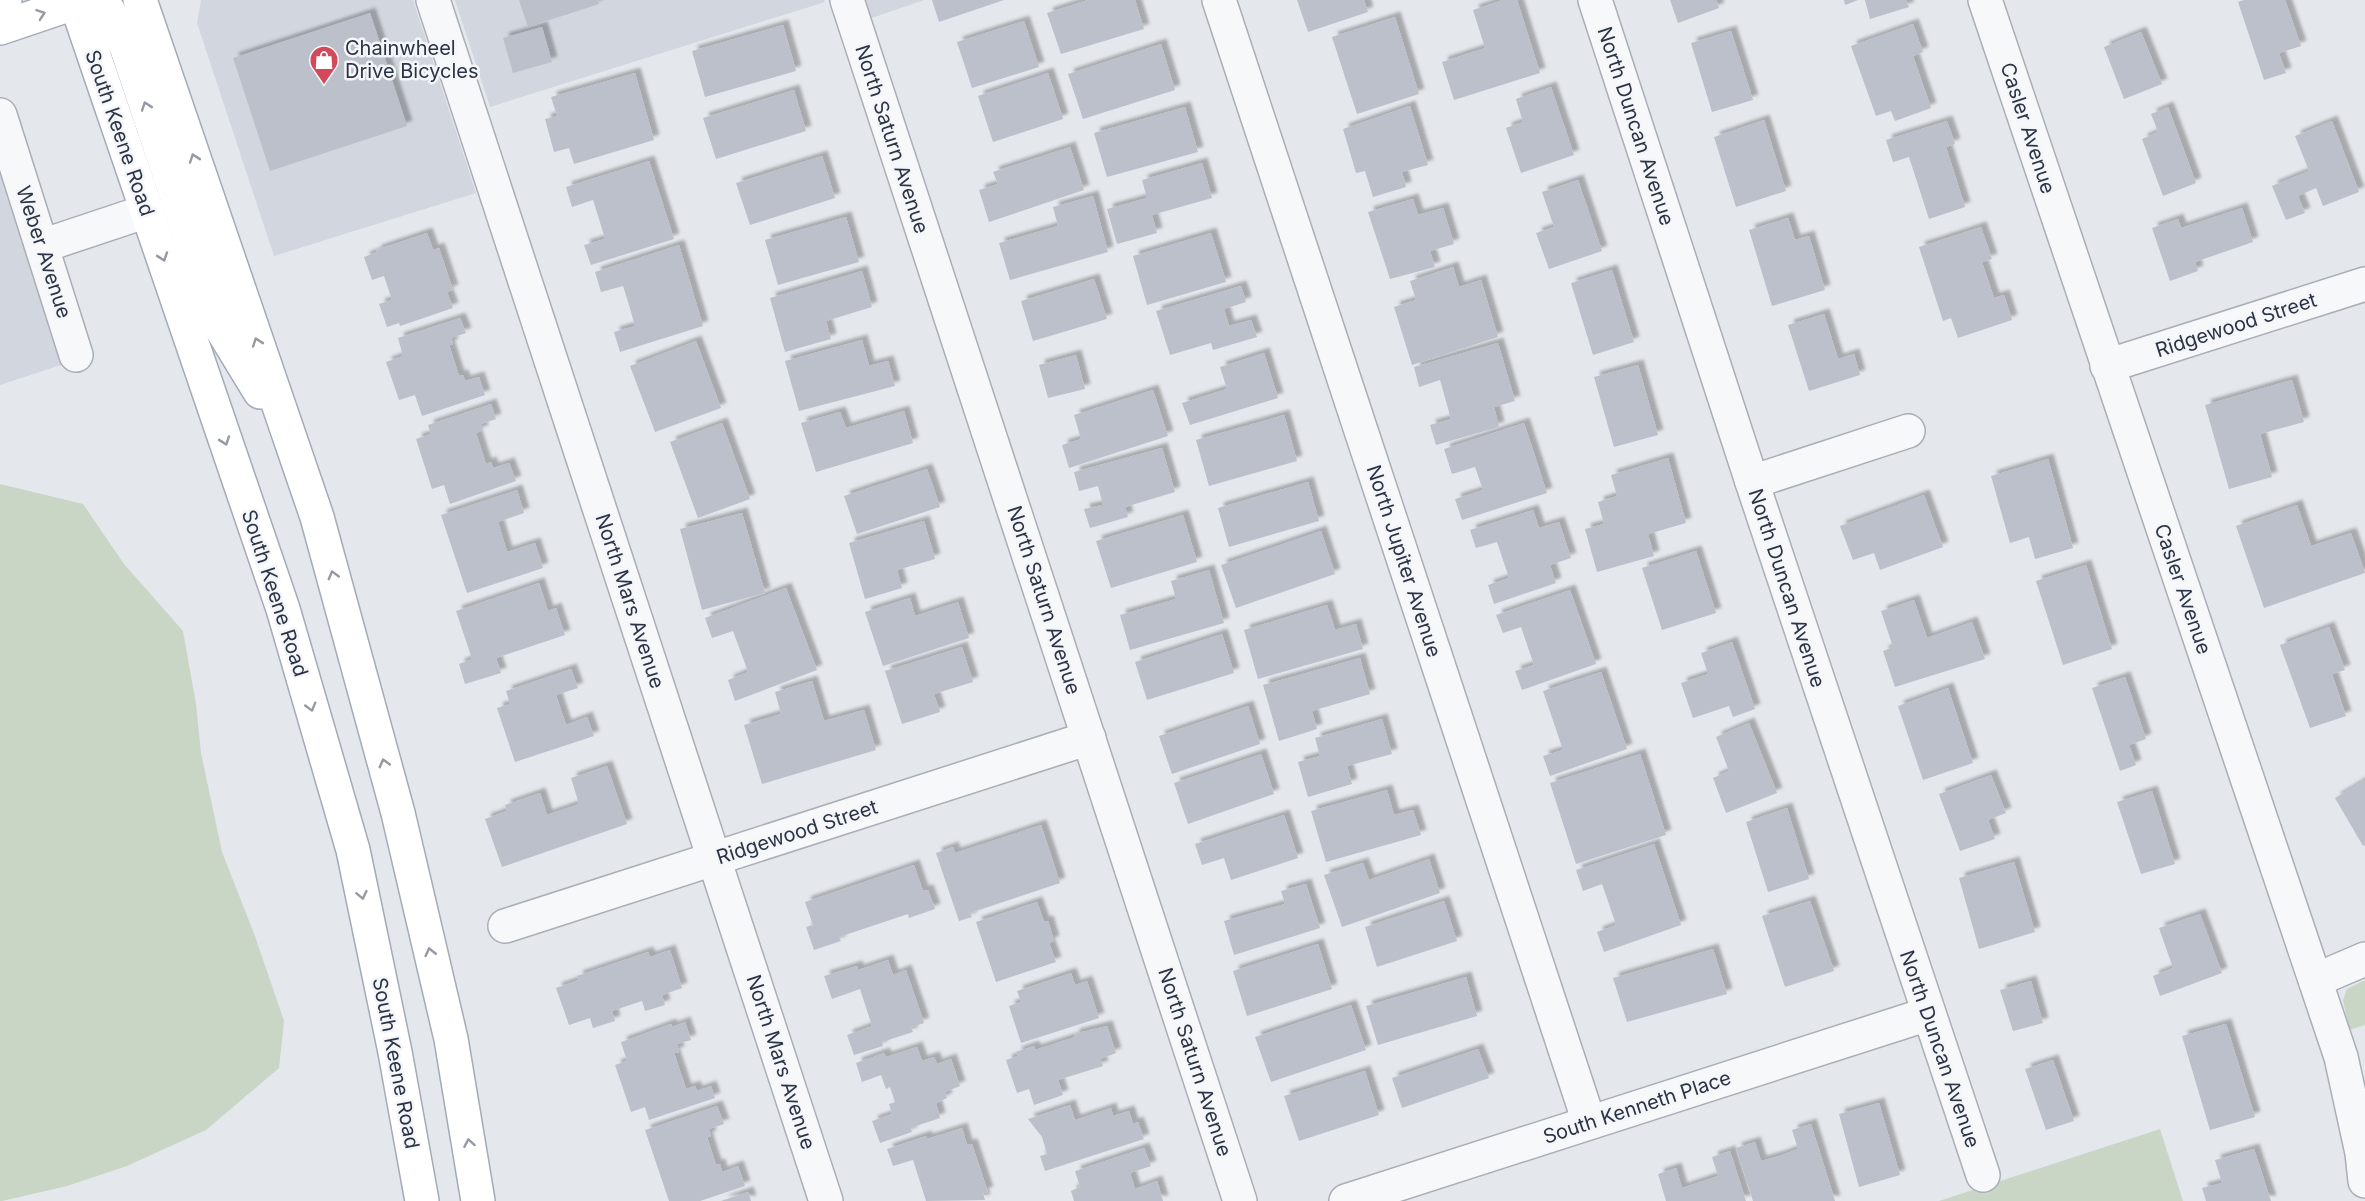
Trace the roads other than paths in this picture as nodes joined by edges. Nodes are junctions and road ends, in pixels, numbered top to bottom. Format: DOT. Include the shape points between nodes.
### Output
graph roads {
  1 [pos="5,0"];
  2 [pos="140,0"];
  3 [pos="433,0"];
  4 [pos="847,0"];
  5 [pos="1219,0"];
  6 [pos="1594,0"];
  7 [pos="1985,0"];
  8 [pos="0,2"];
  9 [pos="92,2"];
  10 [pos="0,28"];
  11 [pos="0,115"];
  12 [pos="147,211"];
  13 [pos="42,246"];
  14 [pos="2365,284"];
  15 [pos="76,355"];
  16 [pos="2107,366"];
  17 [pos="1908,431"];
  18 [pos="293,447"];
  19 [pos="1752,482"];
  20 [pos="1089,738"];
  21 [pos="714,858"];
  22 [pos="505,926"];
  23 [pos="2365,959"];
  24 [pos="2316,980"];
  25 [pos="1928,1014"];
  26 [pos="1589,1122"];
  27 [pos="1983,1175"];
  28 [pos="2365,1181"];
  29 [pos="423,1201"];
  30 [pos="478,1201"];
  31 [pos="826,1201"];
  32 [pos="1240,1201"];
  33 [pos="1346,1201"];
  1 -- 8 [label="main road"];
  18 -- 2 [label="main road, one-way"];
  3 -- 21 [label="street, North Mars Avenue"];
  4 -- 20 [label="street, North Saturn Avenue"];
  5 -- 26 [label="street, North Jupiter Avenue"];
  6 -- 19 [label="street, North Duncan Avenue"];
  7 -- 16 [label="street, Casler Avenue"];
  10 -- 9 [label="main road, one-way"];
  9 -- 12 [label="main road, South Keene Road" via="96,60"];
  18 -- 9 [label="main road, one-way" via="221,328 126,46"];
  11 -- 13 [label="street, Weber Avenue"];
  12 -- 13 [label="street"];
  12 -- 29 [label="main road, South Keene Road, one-way" via="283,609 353,850"];
  13 -- 15 [label="street, Weber Avenue"];
  14 -- 16 [label="street, Ridgewood Street"];
  16 -- 24 [label="street, Casler Avenue"];
  17 -- 19 [label="street"];
  30 -- 18 [label="main road, one-way" via="451,1039 398,813 317,517"];
  19 -- 25 [label="street, North Duncan Avenue"];
  20 -- 21 [label="street, Ridgewood Street"];
  20 -- 32 [label="street, North Saturn Avenue"];
  21 -- 22 [label="street, Ridgewood Street"];
  21 -- 31 [label="street, North Mars Avenue"];
  23 -- 24 [label="street"];
  24 -- 28 [label="street, Casler Avenue" via="2341,1058"];
  25 -- 26 [label="street, South Kenneth Place"];
  25 -- 27 [label="street, North Duncan Avenue"];
  26 -- 33 [label="street, South Kenneth Place"];
}
